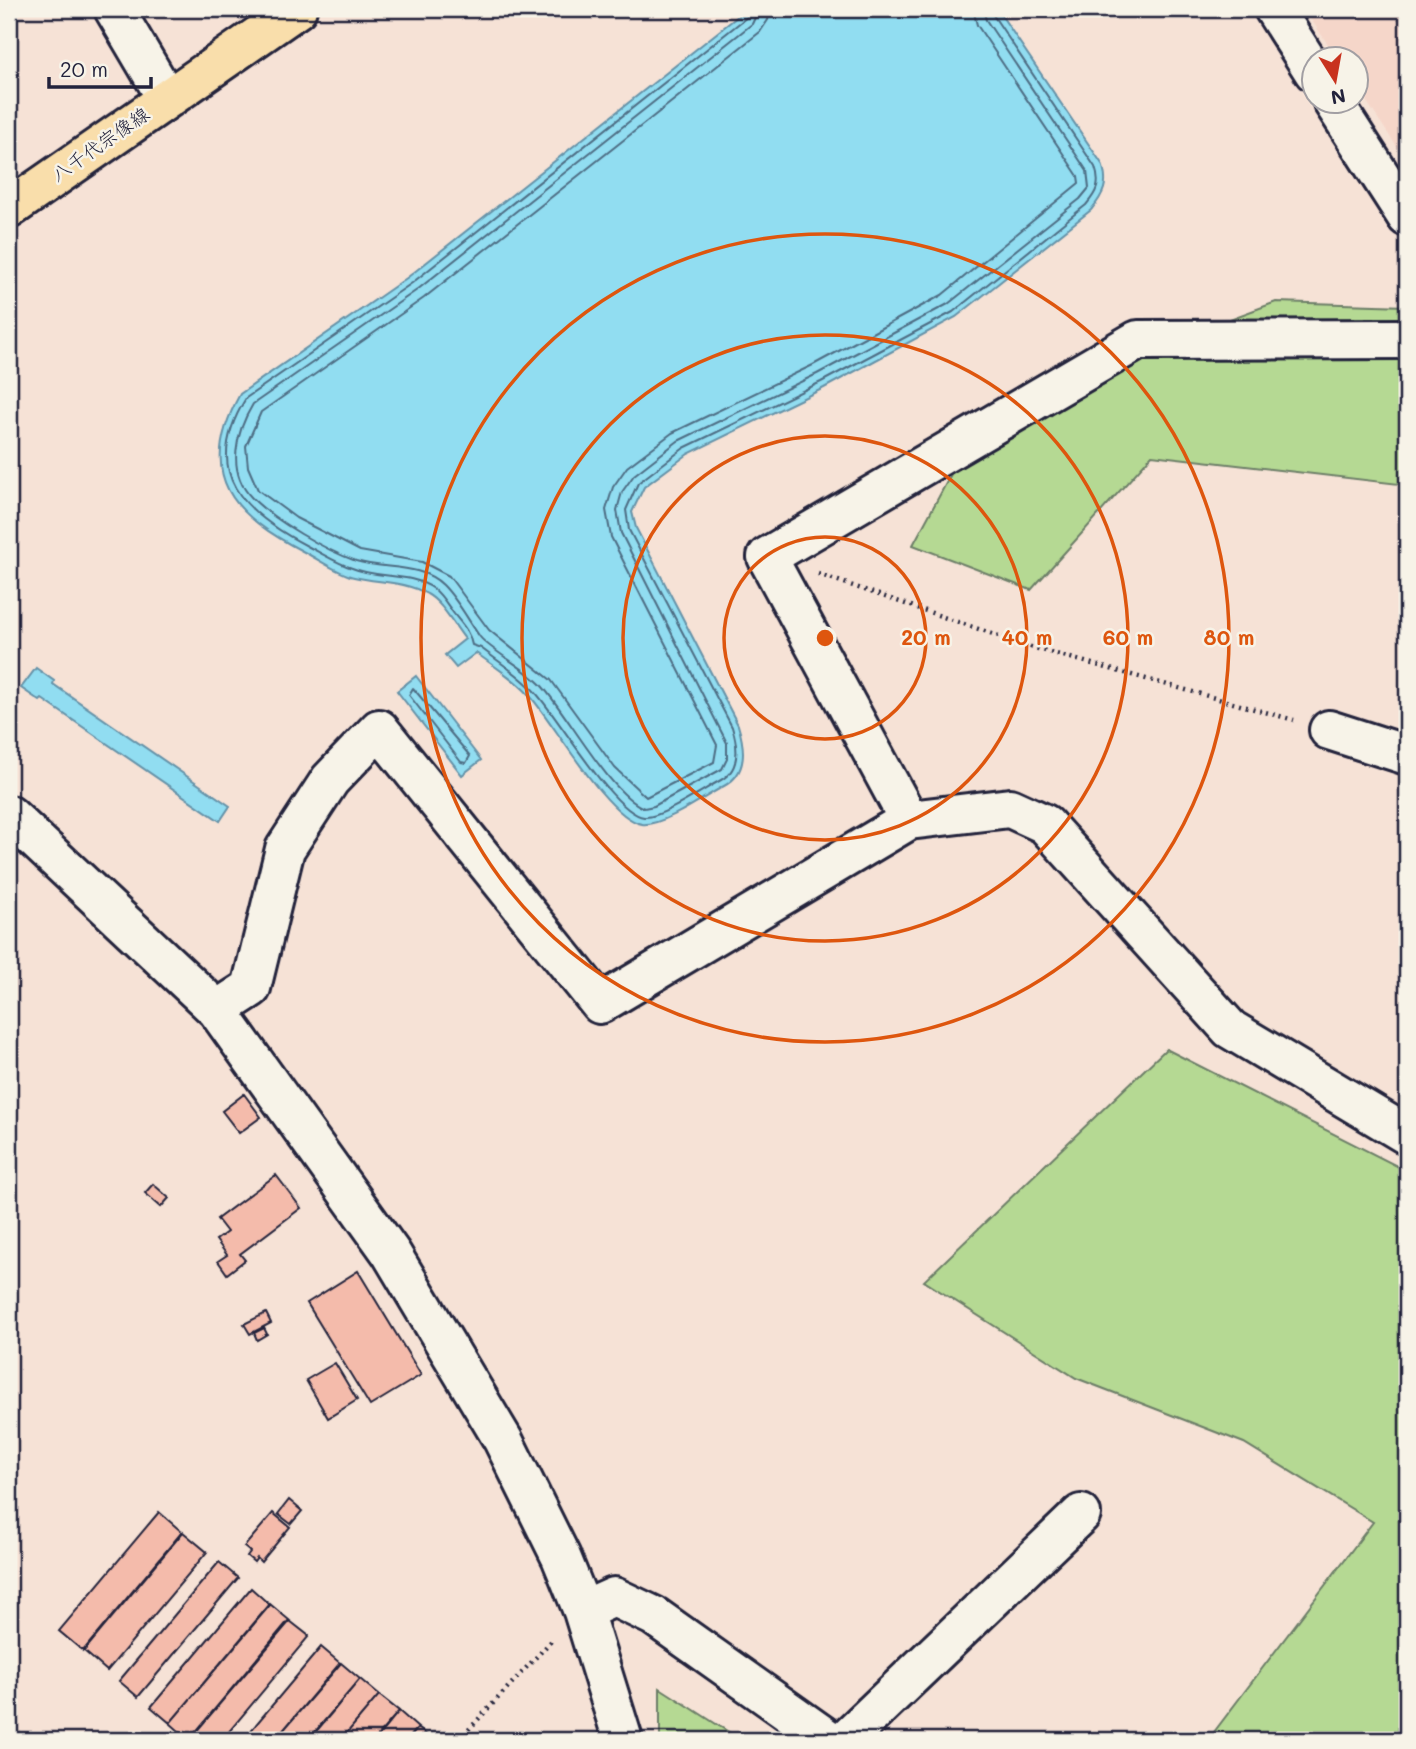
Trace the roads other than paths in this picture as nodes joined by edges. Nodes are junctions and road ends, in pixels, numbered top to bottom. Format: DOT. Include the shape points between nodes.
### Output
graph roads {
  1 [pos="114,9"];
  2 [pos="296,9"];
  3 [pos="1274,9"];
  4 [pos="1300,50"];
  5 [pos="166,97"];
  6 [pos="1342,116"];
  7 [pos="9,209"];
  8 [pos="1407,217"];
  9 [pos="1407,339"];
  10 [pos="1345,341"];
  11 [pos="1407,357"];
  12 [pos="1329,730"];
  13 [pos="1407,755"];
  14 [pos="9,815"];
  15 [pos="909,820"];
  16 [pos="217,1010"];
  17 [pos="1407,1135"];
  18 [pos="1082,1514"];
  19 [pos="583,1611"];
  20 [pos="623,1740"];
  21 [pos="829,1740"];
  22 [pos="845,1740"];
  1 -- 5 [label="street"];
  2 -- 5 [label="main road, 八千代宗像線"];
  3 -- 4 [label="street"];
  5 -- 7 [label="main road, 八千代宗像線"];
  6 -- 8 [label="street"];
  9 -- 10 [label="street"];
  10 -- 11 [label="street"];
  10 -- 15 [label="street" via="1138,341 767,557"];
  12 -- 13 [label="street"];
  14 -- 16 [label="street"];
  15 -- 16 [label="street" via="600,1004 379,729 330,780 285,849 251,988"];
  15 -- 17 [label="street" via="1010,808 1045,824 1230,1029"];
  16 -- 19 [label="street" via="391,1253 503,1440"];
  18 -- 22 [label="street"];
  19 -- 20 [label="street"];
  19 -- 21 [label="street" via="614,1597 654,1616"];
}
